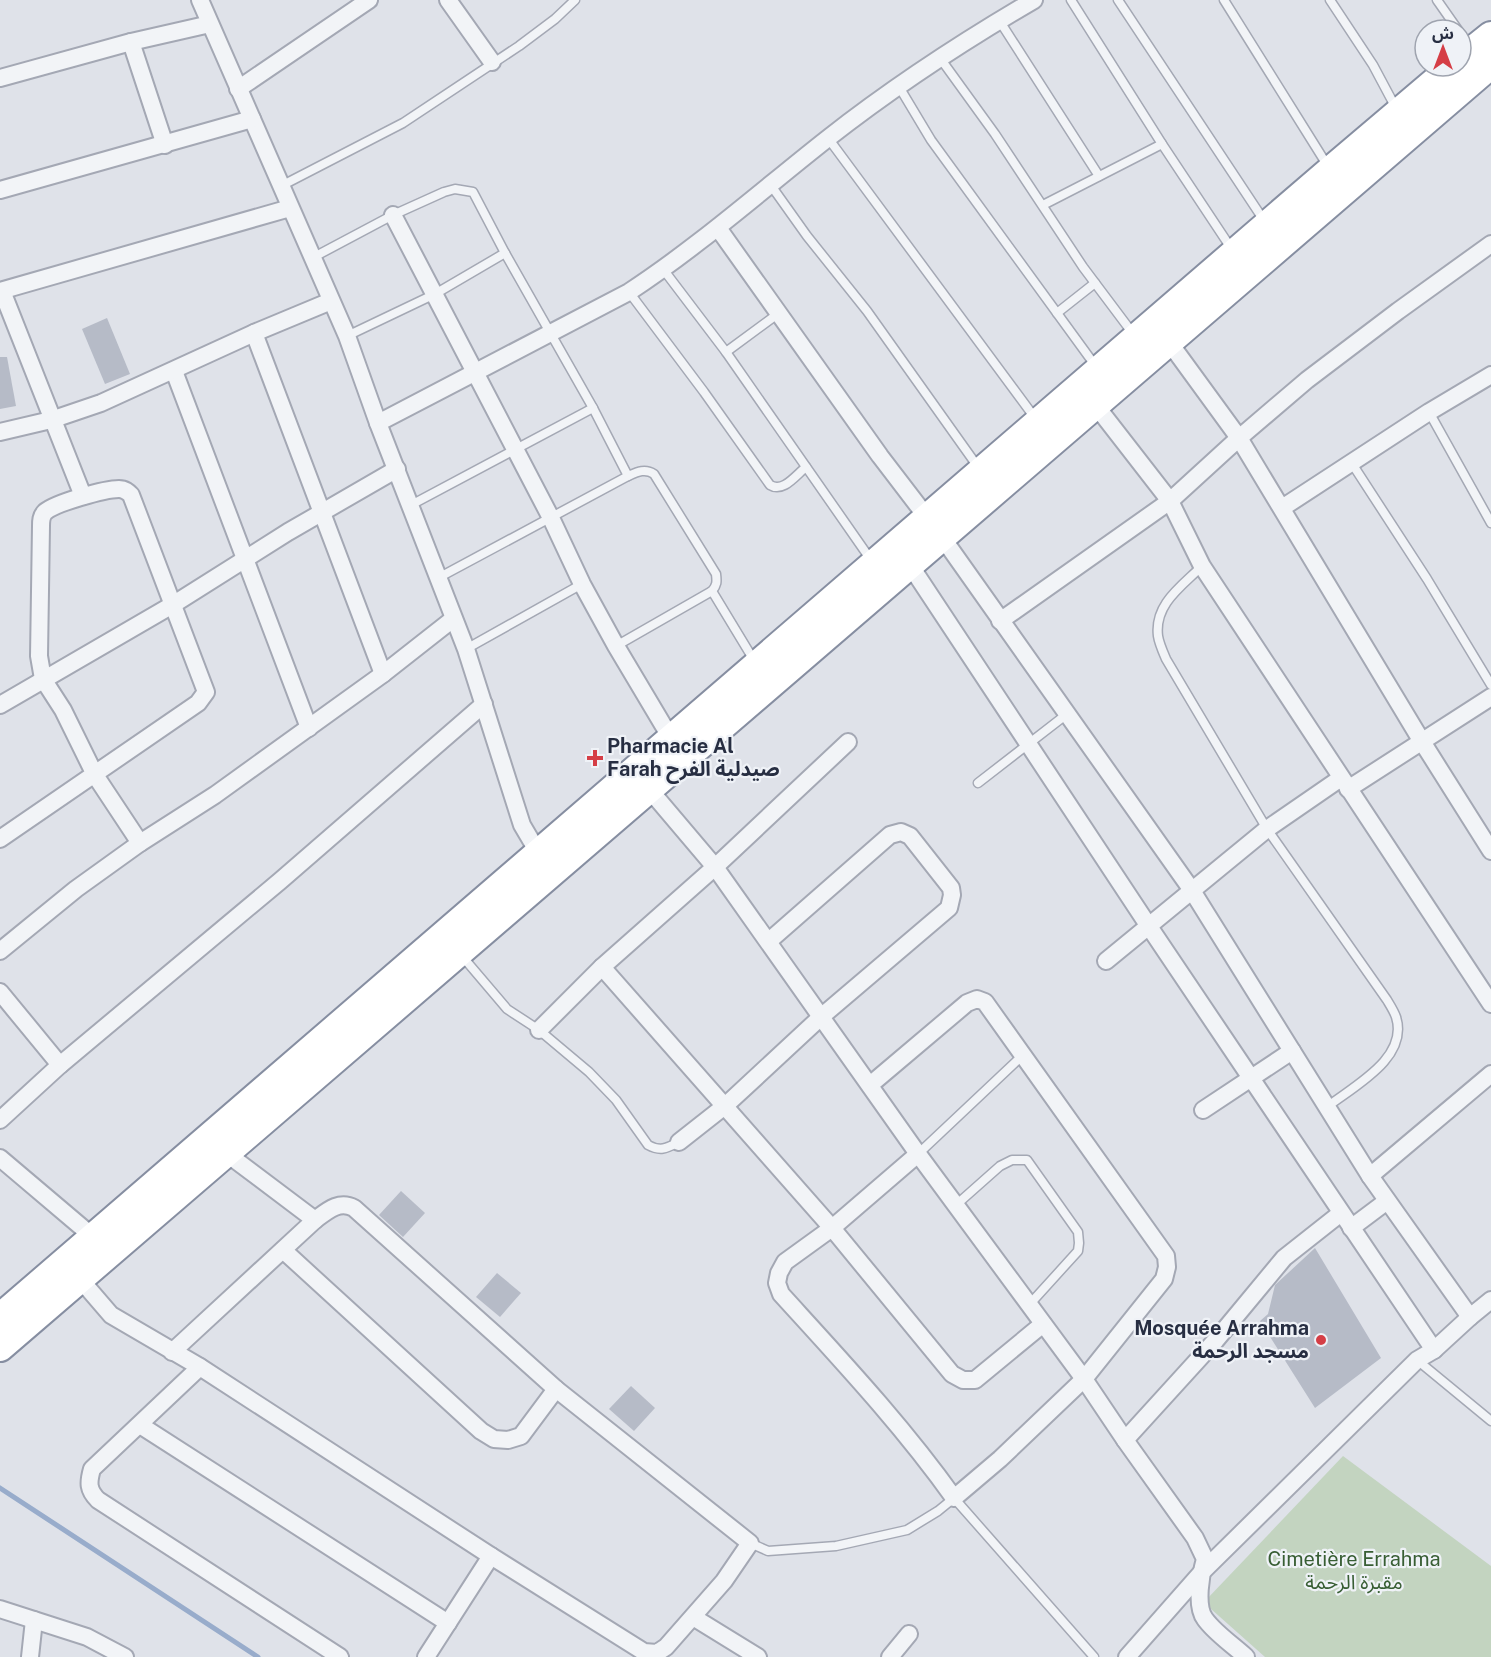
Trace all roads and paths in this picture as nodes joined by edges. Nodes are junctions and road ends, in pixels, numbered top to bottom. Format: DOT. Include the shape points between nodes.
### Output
graph roads {
  1 [pos="369,0"];
  2 [pos="448,0"];
  3 [pos="575,0"];
  4 [pos="1034,0"];
  5 [pos="1071,0"];
  6 [pos="1118,0"];
  7 [pos="1224,0"];
  8 [pos="1330,0"];
  9 [pos="1437,0"];
  10 [pos="205,2"];
  11 [pos="1449,18"];
  12 [pos="999,20"];
  13 [pos="210,24"];
  14 [pos="131,42"];
  15 [pos="940,58"];
  16 [pos="492,62"];
  17 [pos="0,78"];
  18 [pos="1439,78"];
  19 [pos="1442,78"];
  20 [pos="898,85"];
  21 [pos="238,89"];
  22 [pos="1399,113"];
  23 [pos="252,119"];
  24 [pos="828,138"];
  25 [pos="1162,144"];
  26 [pos="165,145"];
  27 [pos="1330,171"];
  28 [pos="1099,176"];
  29 [pos="770,184"];
  30 [pos="281,186"];
  31 [pos="0,190"];
  32 [pos="1043,205"];
  33 [pos="290,208"];
  34 [pos="393,215"];
  35 [pos="1267,225"];
  36 [pos="718,228"];
  37 [pos="1491,244"];
  38 [pos="505,253"];
  39 [pos="1235,253"];
  40 [pos="312,258"];
  41 [pos="663,269"];
  42 [pos="1095,283"];
  43 [pos="1,291"];
  44 [pos="629,292"];
  45 [pos="435,294"];
  46 [pos="331,301"];
  47 [pos="1057,313"];
  48 [pos="779,314"];
  49 [pos="550,332"];
  50 [pos="254,333"];
  51 [pos="347,336"];
  52 [pos="1136,338"];
  53 [pos="1169,342"];
  54 [pos="726,351"];
  55 [pos="174,371"];
  56 [pos="475,372"];
  57 [pos="1491,375"];
  58 [pos="1092,388"];
  59 [pos="593,408"];
  60 [pos="1429,412"];
  61 [pos="51,420"];
  62 [pos="378,423"];
  63 [pos="1039,423"];
  64 [pos="0,432"];
  65 [pos="1239,438"];
  66 [pos="514,449"];
  67 [pos="1351,462"];
  68 [pos="806,467"];
  69 [pos="397,469"];
  70 [pos="982,473"];
  71 [pos="628,476"];
  72 [pos="82,496"];
  73 [pos="1170,501"];
  74 [pos="411,505"];
  75 [pos="1282,508"];
  76 [pos="322,512"];
  77 [pos="551,518"];
  78 [pos="1491,523"];
  79 [pos="935,528"];
  80 [pos="246,559"];
  81 [pos="875,565"];
  82 [pos="910,565"];
  83 [pos="1202,566"];
  84 [pos="438,578"];
  85 [pos="582,584"];
  86 [pos="712,591"];
  87 [pos="174,604"];
  88 [pos="453,619"];
  89 [pos="1000,621"];
  90 [pos="616,646"];
  91 [pos="466,649"];
  92 [pos="758,665"];
  93 [pos="383,674"];
  94 [pos="43,679"];
  95 [pos="1491,685"];
  96 [pos="1491,697"];
  97 [pos="484,704"];
  98 [pos="0,705"];
  99 [pos="1067,714"];
  100 [pos="309,728"];
  101 [pos="672,740"];
  102 [pos="1421,740"];
  103 [pos="849,742"];
  104 [pos="1029,743"];
  105 [pos="95,775"];
  106 [pos="641,781"];
  107 [pos="978,783"];
  108 [pos="1344,784"];
  109 [pos="1266,829"];
  110 [pos="0,839"];
  111 [pos="140,843"];
  112 [pos="1491,851"];
  113 [pos="545,863"];
  114 [pos="715,867"];
  115 [pos="1191,889"];
  116 [pos="1148,925"];
  117 [pos="769,941"];
  118 [pos="0,951"];
  119 [pos="459,953"];
  120 [pos="1106,961"];
  121 [pos="602,967"];
  122 [pos="0,992"];
  123 [pos="1491,1004"];
  124 [pos="822,1016"];
  125 [pos="539,1030"];
  126 [pos="1292,1051"];
  127 [pos="1023,1055"];
  128 [pos="60,1065"];
  129 [pos="1491,1074"];
  130 [pos="1250,1078"];
  131 [pos="870,1085"];
  132 [pos="726,1105"];
  133 [pos="1326,1107"];
  134 [pos="1203,1110"];
  135 [pos="0,1120"];
  136 [pos="679,1142"];
  137 [pos="226,1153"];
  138 [pos="918,1154"];
  139 [pos="0,1158"];
  140 [pos="1370,1176"];
  141 [pos="1387,1201"];
  142 [pos="956,1205"];
  143 [pos="1341,1213"];
  144 [pos="315,1220"];
  145 [pos="832,1228"];
  146 [pos="1351,1228"];
  147 [pos="101,1245"];
  148 [pos="283,1250"];
  149 [pos="80,1279"];
  150 [pos="1491,1300"];
  151 [pos="1029,1305"];
  152 [pos="1470,1317"];
  153 [pos="0,1318"];
  154 [pos="1043,1324"];
  155 [pos="0,1347"];
  156 [pos="1434,1350"];
  157 [pos="172,1352"];
  158 [pos="1417,1360"];
  159 [pos="200,1367"];
  160 [pos="1084,1379"];
  161 [pos="556,1389"];
  162 [pos="1491,1421"];
  163 [pos="140,1425"];
  164 [pos="1125,1440"];
  165 [pos="954,1498"];
  166 [pos="750,1543"];
  167 [pos="491,1556"];
  168 [pos="1201,1573"];
  169 [pos="0,1609"];
  170 [pos="693,1617"];
  171 [pos="34,1620"];
  172 [pos="448,1623"];
  173 [pos="909,1634"];
  174 [pos="119,1655"];
  175 [pos="30,1657"];
  176 [pos="340,1657"];
  177 [pos="426,1657"];
  178 [pos="758,1657"];
  179 [pos="890,1657"];
  180 [pos="1094,1657"];
  181 [pos="1127,1657"];
  182 [pos="1246,1657"];
  1 -- 21 [label="street"];
  2 -- 16 [label="street"];
  3 -- 16 [label="lane" via="555,19"];
  4 -- 12 [label="street"];
  5 -- 25 [label="lane"];
  6 -- 35 [label="lane"];
  7 -- 27 [label="lane"];
  8 -- 22 [label="lane"];
  9 -- 11 [label="lane"];
  10 -- 13 [label="street"];
  12 -- 15 [label="street"];
  12 -- 28 [label="lane"];
  13 -- 14 [label="street"];
  13 -- 21 [label="street"];
  14 -- 17 [label="street"];
  14 -- 26 [label="street"];
  15 -- 20 [label="street"];
  15 -- 32 [label="lane"];
  16 -- 30 [label="lane" via="404,123"];
  18 -- 22 [label="highway"];
  19 -- 53 [label="highway"];
  20 -- 24 [label="street"];
  20 -- 47 [label="lane" via="931,140"];
  21 -- 23 [label="street"];
  22 -- 27 [label="highway"];
  23 -- 26 [label="street"];
  23 -- 30 [label="street"];
  24 -- 29 [label="street"];
  24 -- 63 [label="lane"];
  25 -- 28 [label="lane"];
  25 -- 39 [label="lane"];
  26 -- 31 [label="street"];
  27 -- 35 [label="highway"];
  28 -- 32 [label="lane"];
  29 -- 36 [label="street"];
  29 -- 70 [label="lane" via="867,310"];
  30 -- 33 [label="street"];
  32 -- 42 [label="lane"];
  33 -- 40 [label="street"];
  33 -- 43 [label="street"];
  34 -- 38 [label="lane" via="444,192 473,192"];
  34 -- 40 [label="lane"];
  34 -- 45 [label="street"];
  35 -- 39 [label="highway"];
  36 -- 41 [label="street"];
  36 -- 48 [label="street"];
  37 -- 65 [label="street" via="1307,380"];
  38 -- 45 [label="lane"];
  38 -- 49 [label="lane"];
  39 -- 52 [label="highway"];
  40 -- 46 [label="street"];
  41 -- 44 [label="street"];
  41 -- 54 [label="lane"];
  42 -- 47 [label="lane"];
  42 -- 52 [label="lane"];
  43 -- 61 [label="street"];
  44 -- 49 [label="street"];
  44 -- 68 [label="lane" via="770,485 782,488"];
  45 -- 51 [label="lane"];
  45 -- 56 [label="street"];
  46 -- 50 [label="street"];
  46 -- 51 [label="street"];
  47 -- 58 [label="lane"];
  48 -- 54 [label="lane"];
  48 -- 79 [label="street"];
  49 -- 56 [label="street"];
  49 -- 59 [label="lane"];
  50 -- 55 [label="street"];
  50 -- 76 [label="street"];
  51 -- 62 [label="street"];
  52 -- 58 [label="highway"];
  53 -- 58 [label="highway"];
  53 -- 65 [label="street"];
  54 -- 68 [label="lane"];
  55 -- 61 [label="street"];
  55 -- 80 [label="street"];
  56 -- 62 [label="street"];
  56 -- 66 [label="street"];
  57 -- 60 [label="street"];
  58 -- 63 [label="highway"];
  58 -- 73 [label="street"];
  58 -- 79 [label="highway"];
  59 -- 66 [label="lane"];
  59 -- 71 [label="lane"];
  60 -- 67 [label="street"];
  60 -- 78 [label="lane"];
  61 -- 64 [label="street"];
  61 -- 72 [label="street"];
  62 -- 69 [label="street"];
  63 -- 70 [label="highway"];
  65 -- 73 [label="street"];
  65 -- 75 [label="street"];
  66 -- 74 [label="lane"];
  66 -- 77 [label="street"];
  67 -- 75 [label="street"];
  67 -- 95 [label="lane"];
  68 -- 81 [label="lane"];
  69 -- 74 [label="street"];
  69 -- 76 [label="street"];
  70 -- 79 [label="highway"];
  71 -- 77 [label="lane"];
  71 -- 86 [label="lane" via="638,471 654,474 716,574"];
  72 -- 87 [label="street" via="120,489 131,495"];
  72 -- 94 [label="street" via="42,515 39,656"];
  73 -- 83 [label="street"];
  73 -- 89 [label="street"];
  74 -- 84 [label="street"];
  75 -- 102 [label="street"];
  76 -- 80 [label="street"];
  76 -- 93 [label="street"];
  77 -- 84 [label="lane"];
  77 -- 85 [label="street"];
  79 -- 81 [label="highway"];
  79 -- 82 [label="highway"];
  79 -- 89 [label="street"];
  80 -- 87 [label="street"];
  80 -- 100 [label="street"];
  81 -- 92 [label="highway"];
  82 -- 104 [label="street"];
  82 -- 106 [label="highway"];
  83 -- 108 [label="street"];
  83 -- 109 [label="lane" via="1162,606 1158,637 1166,659"];
  84 -- 88 [label="street"];
  85 -- 90 [label="street"];
  85 -- 91 [label="lane"];
  86 -- 90 [label="lane"];
  86 -- 92 [label="lane"];
  87 -- 94 [label="street"];
  87 -- 105 [label="street" via="206,692 198,703"];
  88 -- 91 [label="street"];
  88 -- 93 [label="street"];
  89 -- 99 [label="street"];
  90 -- 101 [label="street"];
  91 -- 97 [label="street"];
  92 -- 101 [label="highway"];
  93 -- 100 [label="street"];
  94 -- 98 [label="street"];
  94 -- 105 [label="street"];
  96 -- 102 [label="street"];
  97 -- 113 [label="street" via="522,825"];
  97 -- 128 [label="street"];
  99 -- 104 [label="lane"];
  99 -- 115 [label="street"];
  100 -- 111 [label="street"];
  101 -- 106 [label="highway"];
  102 -- 108 [label="street"];
  102 -- 112 [label="street"];
  103 -- 114 [label="street"];
  104 -- 107 [label="lane"];
  104 -- 116 [label="street"];
  105 -- 110 [label="street"];
  105 -- 111 [label="street"];
  106 -- 113 [label="highway"];
  106 -- 114 [label="street"];
  108 -- 109 [label="street"];
  108 -- 123 [label="street"];
  109 -- 115 [label="street"];
  109 -- 133 [label="lane" via="1396,1017 1398,1033 1394,1048 1383,1064"];
  111 -- 118 [label="street"];
  113 -- 119 [label="highway"];
  113 -- 147 [label="highway"];
  114 -- 117 [label="street"];
  114 -- 121 [label="street"];
  115 -- 116 [label="street"];
  115 -- 126 [label="street"];
  116 -- 120 [label="street"];
  116 -- 130 [label="street"];
  117 -- 124 [label="street"];
  117 -- 124 [label="street" via="890,835 901,832 910,836 951,888 949,908"];
  119 -- 125 [label="lane" via="507,1009"];
  119 -- 137 [label="highway"];
  121 -- 125 [label="street"];
  121 -- 132 [label="street"];
  122 -- 128 [label="street"];
  124 -- 131 [label="street"];
  124 -- 132 [label="street"];
  125 -- 136 [label="lane" via="616,1100 648,1145 665,1149"];
  126 -- 130 [label="street"];
  126 -- 133 [label="street"];
  127 -- 131 [label="street" via="985,1002 977,999 967,1003"];
  127 -- 138 [label="lane"];
  127 -- 160 [label="street" via="1166,1256 1164,1279"];
  128 -- 135 [label="street"];
  129 -- 140 [label="street"];
  130 -- 134 [label="street"];
  130 -- 143 [label="street"];
  131 -- 138 [label="street"];
  132 -- 136 [label="street"];
  132 -- 145 [label="street"];
  133 -- 140 [label="street"];
  137 -- 144 [label="street"];
  137 -- 147 [label="highway"];
  138 -- 142 [label="street"];
  138 -- 145 [label="street"];
  139 -- 147 [label="street"];
  140 -- 141 [label="street"];
  141 -- 146 [label="street"];
  141 -- 152 [label="street"];
  142 -- 151 [label="street"];
  142 -- 151 [label="lane" via="1000,1166 1012,1160 1027,1160 1078,1232 1079,1243 1078,1251"];
  143 -- 146 [label="street"];
  143 -- 164 [label="street" via="1284,1258"];
  144 -- 148 [label="street"];
  144 -- 161 [label="street" via="339,1205 354,1208"];
  145 -- 154 [label="street" via="952,1374 963,1380 975,1380"];
  145 -- 165 [label="street" via="785,1262 777,1283 780,1294 859,1379"];
  146 -- 156 [label="street"];
  147 -- 149 [label="highway"];
  147 -- 153 [label="highway"];
  148 -- 157 [label="street"];
  148 -- 161 [label="street" via="481,1431 494,1438 508,1440 520,1436"];
  149 -- 155 [label="highway"];
  149 -- 157 [label="street" via="111,1315"];
  150 -- 152 [label="street"];
  151 -- 154 [label="street"];
  152 -- 156 [label="street"];
  154 -- 160 [label="street"];
  156 -- 158 [label="street"];
  157 -- 159 [label="street"];
  158 -- 162 [label="lane"];
  158 -- 168 [label="street"];
  159 -- 163 [label="street"];
  159 -- 167 [label="street"];
  160 -- 164 [label="street"];
  160 -- 165 [label="street"];
  161 -- 166 [label="street"];
  163 -- 172 [label="street"];
  163 -- 176 [label="street" via="92,1469 90,1492"];
  164 -- 168 [label="street" via="1195,1538 1205,1559"];
  165 -- 166 [label="lane" via="907,1530 847,1544 768,1551"];
  165 -- 180 [label="lane"];
  166 -- 170 [label="street"];
  167 -- 170 [label="street" via="644,1652 657,1653 666,1647"];
  167 -- 172 [label="street"];
  168 -- 181 [label="street"];
  168 -- 182 [label="street" via="1203,1617"];
  169 -- 171 [label="street"];
  170 -- 178 [label="street"];
  171 -- 174 [label="street" via="87,1637"];
  171 -- 175 [label="street"];
  172 -- 177 [label="street"];
  173 -- 179 [label="street"];
}
